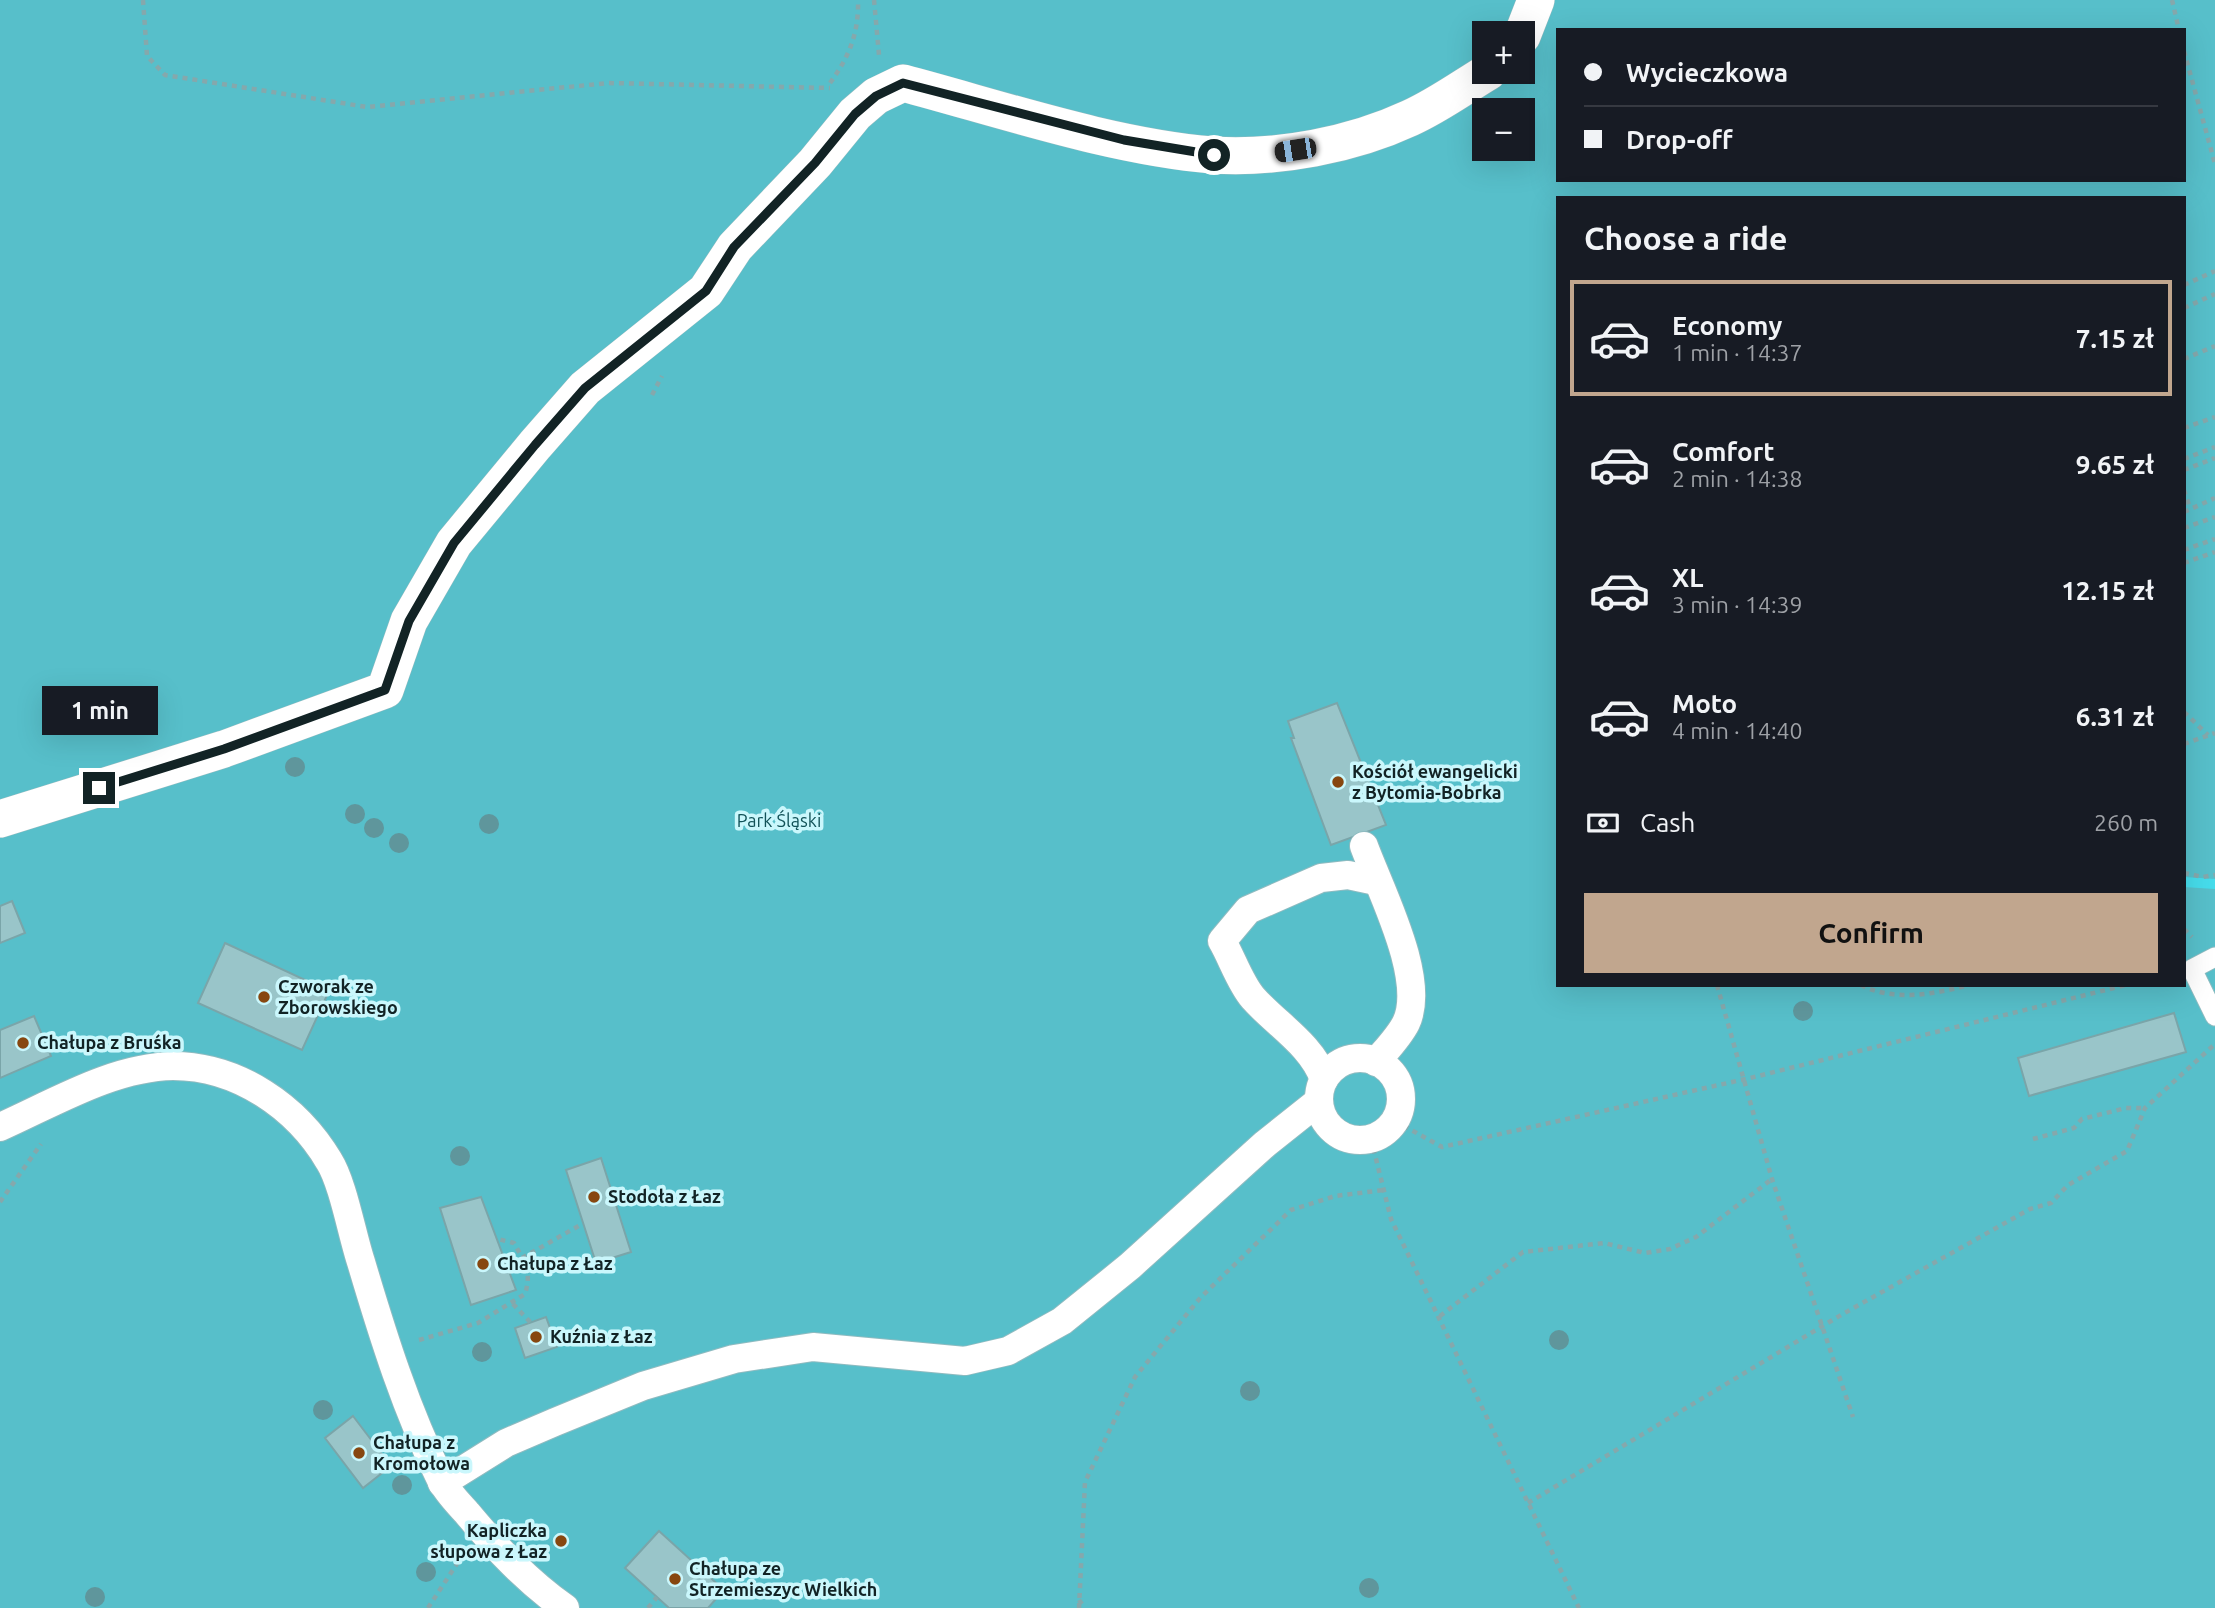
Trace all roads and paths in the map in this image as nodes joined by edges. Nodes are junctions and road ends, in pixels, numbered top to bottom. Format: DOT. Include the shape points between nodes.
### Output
graph roads {
  1 [pos="143,0"];
  2 [pos="858,0"];
  3 [pos="874,0"];
  4 [pos="1536,0"];
  5 [pos="2172,0"];
  6 [pos="1528,21"];
  7 [pos="2179,28"];
  8 [pos="875,32"];
  9 [pos="2186,58"];
  10 [pos="1472,81"];
  11 [pos="827,88"];
  12 [pos="889,90"];
  13 [pos="2215,164"];
  14 [pos="2215,271"];
  15 [pos="2186,284"];
  16 [pos="2215,295"];
  17 [pos="2186,307"];
  18 [pos="2215,346"];
  19 [pos="2186,358"];
  20 [pos="2215,416"];
  21 [pos="2186,427"];
  22 [pos="2215,447"];
  23 [pos="2186,458"];
  24 [pos="2215,458"];
  25 [pos="2186,469"];
  26 [pos="2186,496"];
  27 [pos="2215,498"];
  28 [pos="2190,508"];
  29 [pos="2186,511"];
  30 [pos="2215,517"];
  31 [pos="2186,527"];
  32 [pos="2215,539"];
  33 [pos="2186,549"];
  34 [pos="2215,552"];
  35 [pos="2186,562"];
  36 [pos="2186,714"];
  37 [pos="2215,733"];
  38 [pos="2208,735"];
  39 [pos="2186,743"];
  40 [pos="0,819"];
  41 [pos="1364,846"];
  42 [pos="2186,873"];
  43 [pos="2215,875"];
  44 [pos="1376,881"];
  45 [pos="2215,957"];
  46 [pos="1718,987"];
  47 [pos="1867,987"];
  48 [pos="1957,987"];
  49 [pos="2118,987"];
  50 [pos="2215,1016"];
  51 [pos="2215,1044"];
  52 [pos="1376,1062"];
  53 [pos="1743,1080"];
  54 [pos="1321,1090"];
  55 [pos="2145,1108"];
  56 [pos="28,1114"];
  57 [pos="1395,1121"];
  58 [pos="0,1127"];
  59 [pos="1370,1139"];
  60 [pos="2033,1139"];
  61 [pos="1772,1179"];
  62 [pos="1384,1190"];
  63 [pos="0,1202"];
  64 [pos="582,1224"];
  65 [pos="498,1239"];
  66 [pos="522,1258"];
  67 [pos="513,1304"];
  68 [pos="1440,1316"];
  69 [pos="531,1323"];
  70 [pos="1822,1328"];
  71 [pos="388,1350"];
  72 [pos="1853,1417"];
  73 [pos="442,1483"];
  74 [pos="1528,1503"];
  75 [pos="480,1529"];
  76 [pos="657,1597"];
  77 [pos="1078,1599"];
  78 [pos="428,1608"];
  79 [pos="565,1608"];
  80 [pos="648,1608"];
  81 [pos="1079,1608"];
  82 [pos="1085,1608"];
  83 [pos="1579,1608"];
  1 -- 11 [label="path" via="148,56 165,75 367,107 608,83"];
  2 -- 11 [label="path" via="858,23 848,58"];
  3 -- 8 [label="path"];
  4 -- 6 [label="street"];
  5 -- 7 [label="path"];
  9 -- 13 [label="path"];
  10 -- 12 [label="street" via="1410,118 1341,142 1225,155 1124,140"];
  11 -- 12 [label="path"];
  12 -- 40 [label="street" via="855,114 734,247 706,291 585,388 462,533 409,621 385,690 224,749"];
  14 -- 15 [label="path"];
  16 -- 17 [label="path"];
  18 -- 19 [label="path"];
  20 -- 21 [label="path"];
  22 -- 23 [label="path"];
  24 -- 25 [label="path"];
  26 -- 28 [label="path"];
  27 -- 28 [label="path"];
  28 -- 29 [label="path"];
  30 -- 31 [label="path"];
  32 -- 33 [label="path"];
  34 -- 35 [label="path"];
  36 -- 38 [label="path"];
  37 -- 38 [label="path"];
  38 -- 39 [label="path"];
  41 -- 44 [label="street"];
  42 -- 43 [label="path"];
  44 -- 52 [label="street" via="1403,952 1413,996 1406,1022"];
  44 -- 54 [label="street" via="1348,875 1321,878 1248,910 1222,940 1251,996 1318,1063"];
  45 -- 50 [label="lane" via="2192,969"];
  46 -- 53 [label="path"];
  47 -- 48 [label="path" via="1889,995 1908,995"];
  49 -- 53 [label="path"];
  51 -- 55 [label="path"];
  52 -- 54 [label="street" via="1344,1061"];
  52 -- 57 [label="street" via="1399,1086"];
  53 -- 57 [label="path" via="1442,1147"];
  53 -- 61 [label="path"];
  54 -- 59 [label="street" via="1327,1124 1336,1133 1348,1139"];
  54 -- 73 [label="street" via="1130,1266 1062,1321 1008,1350 965,1361 813,1347 734,1359 643,1386 542,1427 506,1443"];
  55 -- 60 [label="path" via="2082,1119 2074,1128"];
  55 -- 70 [label="path" via="2127,1151 2068,1185 2051,1203 2001,1224"];
  56 -- 58 [label="street"];
  56 -- 63 [label="path" via="43,1146"];
  56 -- 71 [label="street" via="128,1072 174,1066 227,1074 255,1088 305,1128 331,1163"];
  57 -- 59 [label="street"];
  59 -- 62 [label="path"];
  61 -- 68 [label="path" via="1696,1237 1670,1249 1645,1253 1604,1243 1523,1252"];
  61 -- 70 [label="path"];
  62 -- 68 [label="path" via="1391,1219"];
  62 -- 77 [label="path" via="1335,1196 1291,1210 1202,1297 1135,1377 1085,1482"];
  64 -- 66 [label="path"];
  65 -- 66 [label="path" via="514,1242"];
  66 -- 67 [label="path" via="530,1277 525,1294"];
  67 -- 69 [label="path"];
  67 -- 71 [label="path" via="478,1323"];
  68 -- 74 [label="path"];
  70 -- 72 [label="path"];
  70 -- 74 [label="path"];
  71 -- 73 [label="street"];
  73 -- 75 [label="street"];
  74 -- 83 [label="path"];
  75 -- 78 [label="path"];
  75 -- 79 [label="street" via="533,1584"];
  76 -- 80 [label="path"];
  77 -- 81 [label="path"];
  77 -- 82 [label="path"];
}
